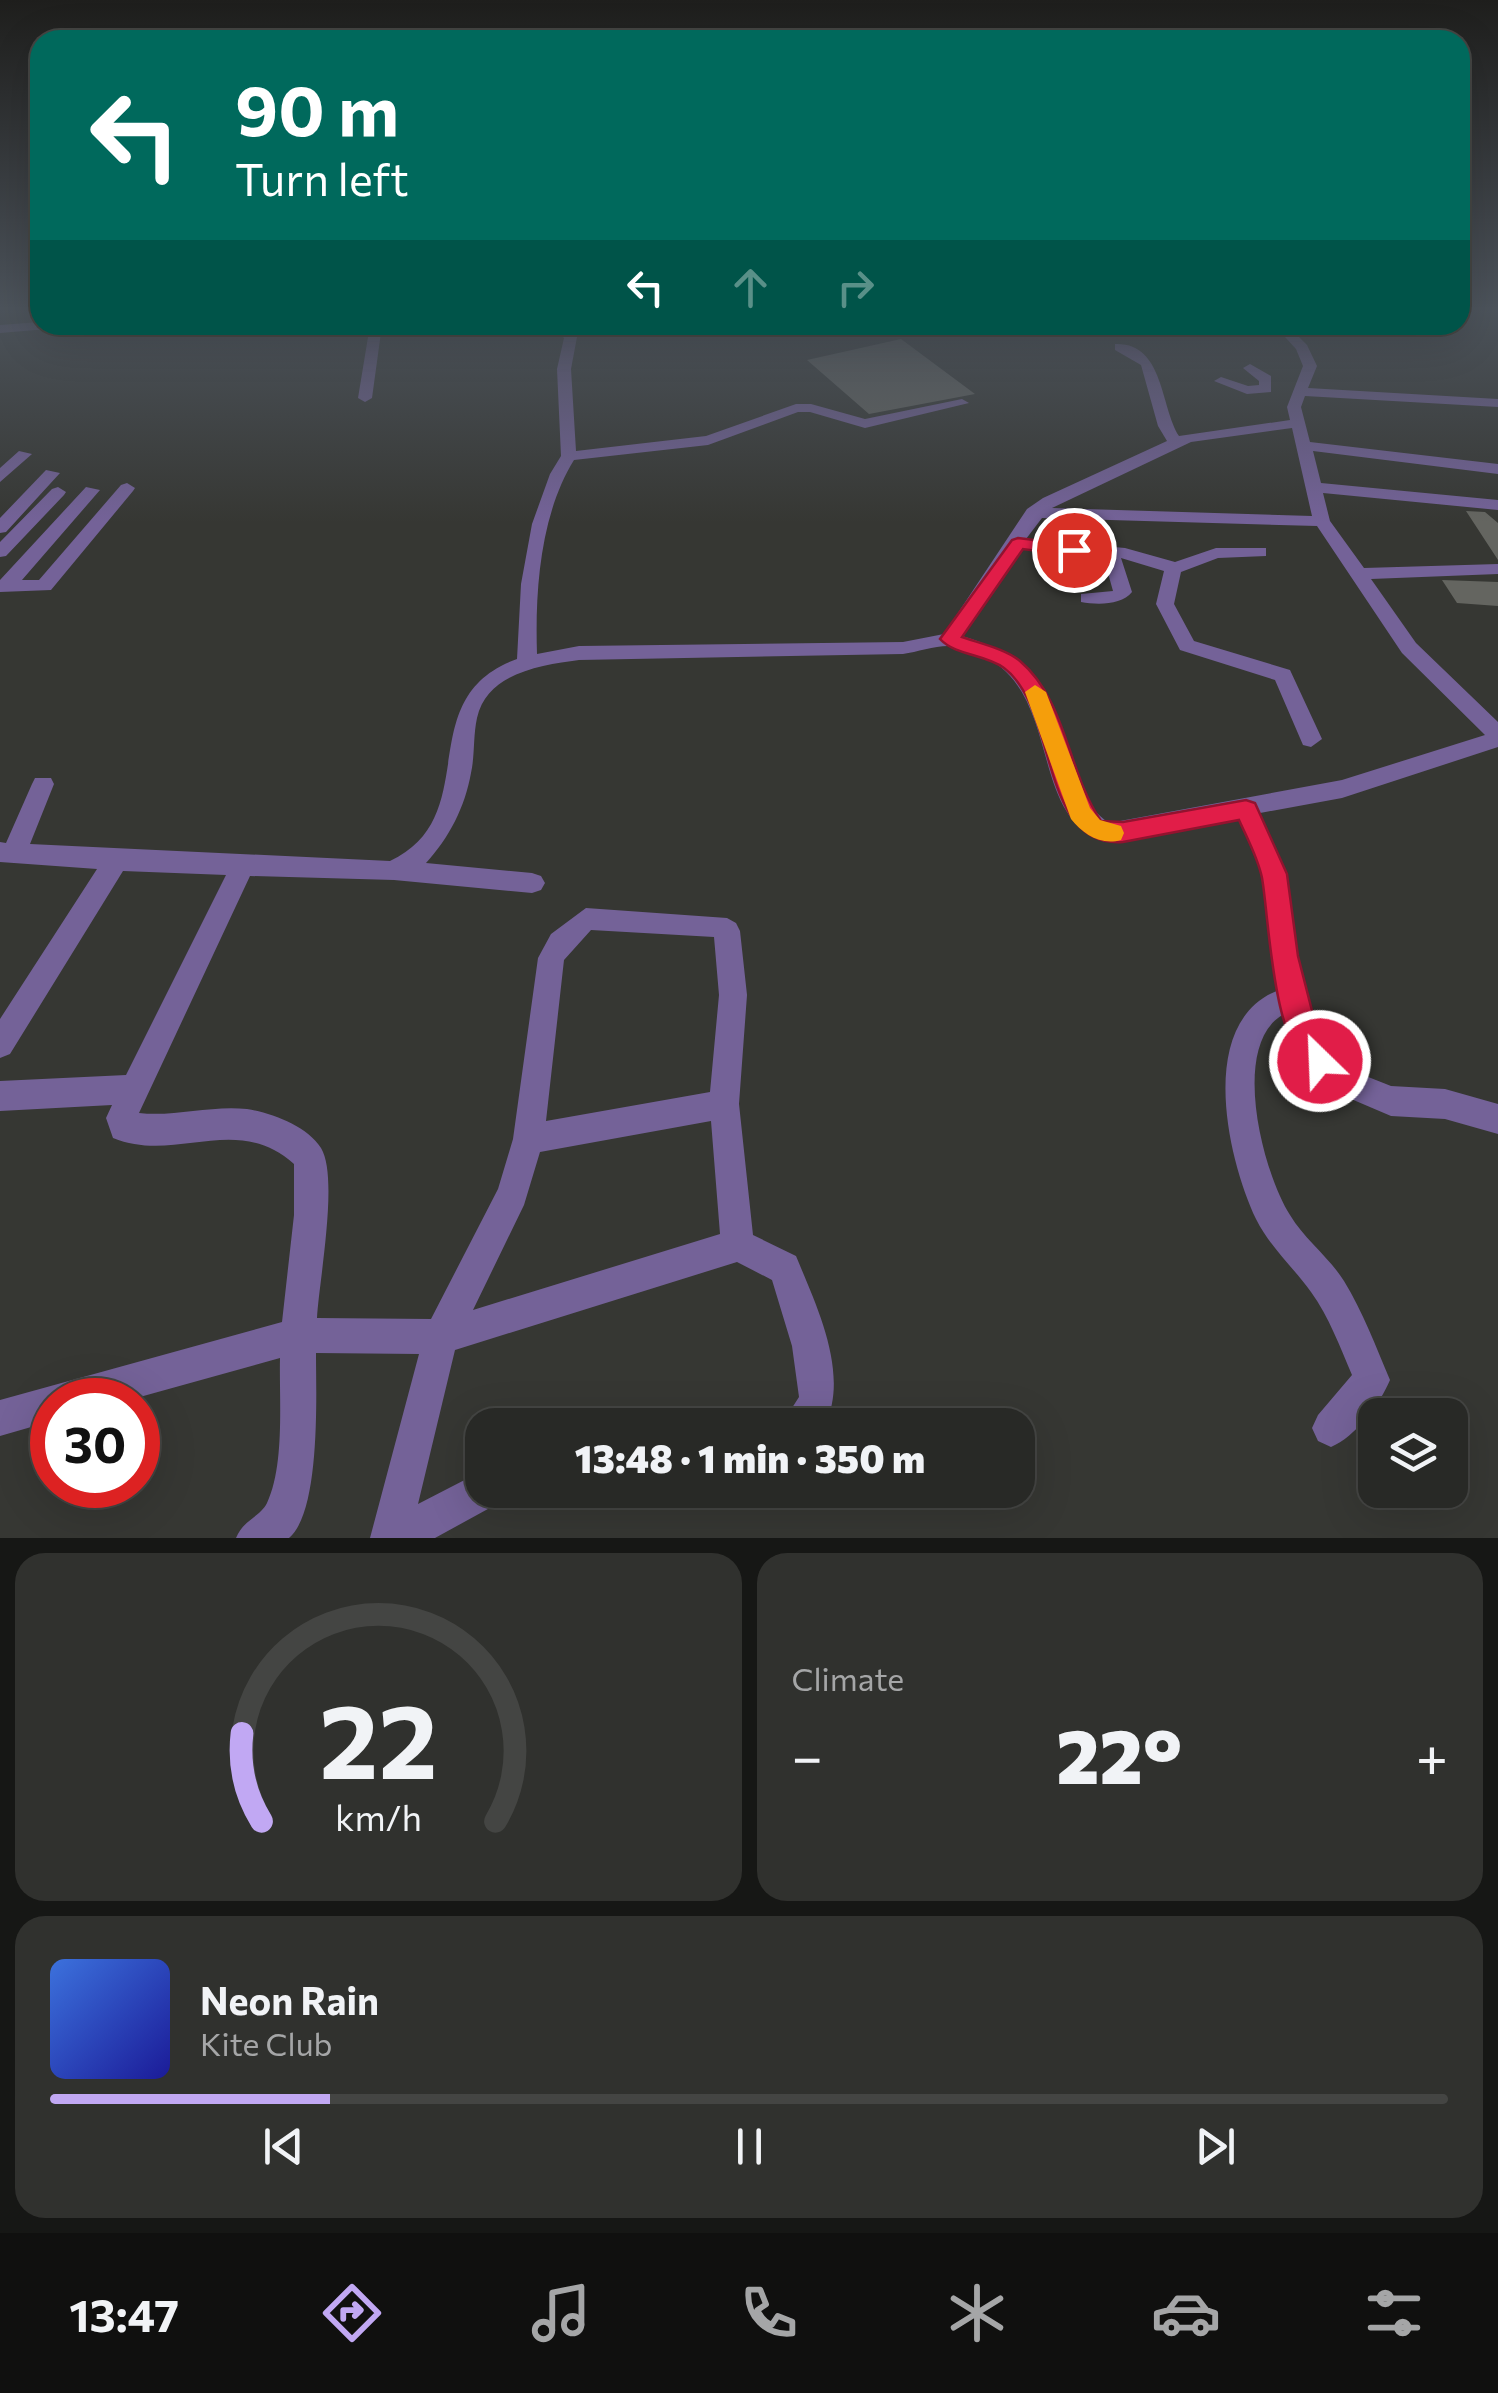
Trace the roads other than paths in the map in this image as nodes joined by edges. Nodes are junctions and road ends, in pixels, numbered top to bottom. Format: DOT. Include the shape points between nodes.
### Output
graph roads {
  1 [pos="368,380"];
  2 [pos="565,380"];
  3 [pos="1151,380"];
  4 [pos="1264,380"];
  5 [pos="1308,380"];
  6 [pos="1221,382"];
  7 [pos="1262,390"];
  8 [pos="365,398"];
  9 [pos="962,403"];
  10 [pos="1498,403"];
  11 [pos="1298,406"];
  12 [pos="1175,442"];
  13 [pos="1301,446"];
  14 [pos="24,454"];
  15 [pos="569,456"];
  16 [pos="1498,470"];
  17 [pos="52,473"];
  18 [pos="0,477"];
  19 [pos="1311,487"];
  20 [pos="127,488"];
  21 [pos="92,490"];
  22 [pos="58,492"];
  23 [pos="1498,505"];
  24 [pos="1034,513"];
  25 [pos="1322,521"];
  26 [pos="0,528"];
  27 [pos="1018,544"];
  28 [pos="0,552"];
  29 [pos="1260,552"];
  30 [pos="1101,554"];
  31 [pos="1173,569"];
  32 [pos="1498,569"];
  33 [pos="1358,574"];
  34 [pos="3,586"];
  35 [pos="1088,598"];
  36 [pos="950,639"];
  37 [pos="527,660"];
  38 [pos="1498,737"];
  39 [pos="1311,739"];
  40 [pos="43,784"];
  41 [pos="1246,809"];
  42 [pos="8,852"];
  43 [pos="116,862"];
  44 [pos="242,867"];
  45 [pos="392,870"];
  46 [pos="532,882"];
  47 [pos="1296,997"];
  48 [pos="0,1044"];
  49 [pos="131,1089"];
  50 [pos="0,1096"];
  51 [pos="724,1104"];
  52 [pos="1498,1119"];
  53 [pos="528,1139"];
  54 [pos="738,1245"];
  55 [pos="299,1335"];
  56 [pos="442,1336"];
  57 [pos="144,1378"];
  58 [pos="815,1408"];
  59 [pos="30,1409"];
  60 [pos="0,1418"];
  61 [pos="1331,1428"];
  62 [pos="465,1500"];
  63 [pos="256,1538"];
  64 [pos="393,1538"];
  1 -- 8 [label="street"];
  2 -- 15 [label="street"];
  3 -- 12 [label="street"];
  4 -- 7 [label="street"];
  5 -- 11 [label="street"];
  6 -- 7 [label="street"];
  7 -- 11 [label="street"];
  9 -- 15 [label="street" via="865,424 796,408 708,440"];
  10 -- 11 [label="street"];
  11 -- 12 [label="street"];
  11 -- 13 [label="street"];
  12 -- 24 [label="street"];
  13 -- 16 [label="street"];
  13 -- 19 [label="street"];
  14 -- 18 [label="street"];
  15 -- 37 [label="street" via="556,472 543,522"];
  17 -- 26 [label="street"];
  19 -- 23 [label="street"];
  19 -- 25 [label="street"];
  20 -- 34 [label="street" via="44,586"];
  21 -- 34 [label="street"];
  22 -- 28 [label="street"];
  24 -- 25 [label="street"];
  24 -- 27 [label="street"];
  25 -- 33 [label="street"];
  27 -- 30 [label="street"];
  27 -- 36 [label="street"];
  29 -- 31 [label="street" via="1216,553"];
  30 -- 31 [label="street" via="1156,559"];
  30 -- 35 [label="street" via="1112,554 1123,592"];
  31 -- 39 [label="street" via="1165,604 1186,644 1284,675"];
  32 -- 33 [label="street"];
  33 -- 38 [label="street" via="1408,648"];
  36 -- 37 [label="street" via="903,648 579,653"];
  36 -- 41 [label="street" via="1011,663 1040,698 1072,796 1092,827 1123,832"];
  37 -- 45 [label="street" via="480,690 466,712 460,775 446,812 421,856"];
  38 -- 41 [label="street" via="1342,789"];
  40 -- 42 [label="street"];
  41 -- 47 [label="street" via="1274,874"];
  42 -- 43 [label="street"];
  43 -- 44 [label="street"];
  43 -- 48 [label="street"];
  44 -- 45 [label="street"];
  44 -- 49 [label="street"];
  45 -- 46 [label="street"];
  47 -- 52 [label="street" via="1306,1045 1333,1077 1391,1101 1445,1104"];
  47 -- 61 [label="street" via="1266,1010 1250,1035 1240,1104 1271,1214 1342,1310 1372,1380"];
  49 -- 50 [label="street"];
  49 -- 55 [label="street" via="124,1127 250,1122 279,1130 309,1158 314,1190"];
  51 -- 53 [label="street"];
  51 -- 53 [label="street" via="733,995 727,931 586,919 551,958"];
  51 -- 54 [label="street"];
  53 -- 56 [label="street" via="514,1194"];
  54 -- 56 [label="street"];
  54 -- 58 [label="street" via="784,1268 817,1392"];
  55 -- 56 [label="street"];
  55 -- 57 [label="street"];
  55 -- 63 [label="street" via="292,1490 281,1520"];
  56 -- 64 [label="street"];
  59 -- 60 [label="street"];
  62 -- 64 [label="street"];
}
